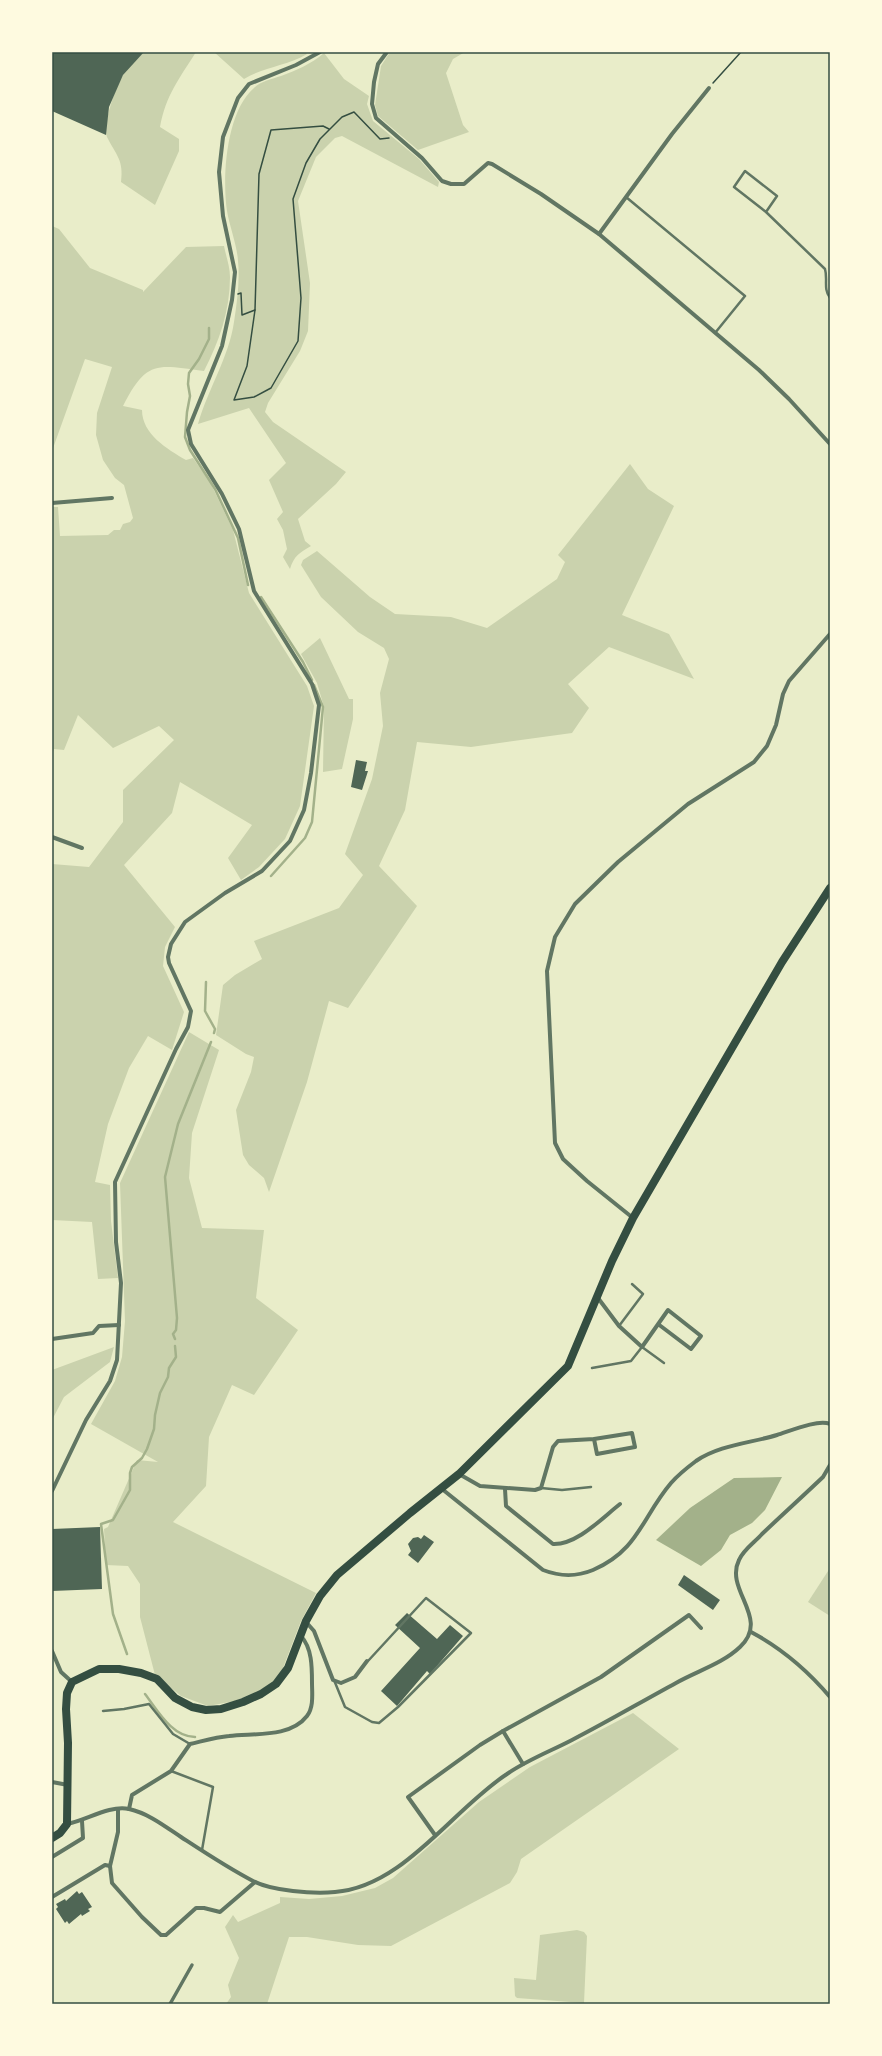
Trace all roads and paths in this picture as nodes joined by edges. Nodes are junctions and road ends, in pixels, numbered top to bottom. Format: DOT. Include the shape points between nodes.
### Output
graph roads {
  1 [pos="320,52"];
  2 [pos="387,52"];
  3 [pos="741,52"];
  4 [pos="709,88"];
  5 [pos="388,127"];
  6 [pos="329,130"];
  7 [pos="626,196"];
  8 [pos="766,212"];
  9 [pos="599,234"];
  10 [pos="830,298"];
  11 [pos="232,300"];
  12 [pos="256,310"];
  13 [pos="715,333"];
  14 [pos="830,444"];
  15 [pos="112,498"];
  16 [pos="52,504"];
  17 [pos="830,634"];
  18 [pos="52,837"];
  19 [pos="82,848"];
  20 [pos="830,888"];
  21 [pos="633,1218"];
  22 [pos="632,1284"];
  23 [pos="598,1298"];
  24 [pos="658,1324"];
  25 [pos="119,1325"];
  26 [pos="619,1326"];
  27 [pos="52,1339"];
  28 [pos="642,1347"];
  29 [pos="664,1363"];
  30 [pos="592,1368"];
  31 [pos="830,1424"];
  32 [pos="594,1439"];
  33 [pos="830,1465"];
  34 [pos="459,1474"];
  35 [pos="591,1487"];
  36 [pos="541,1488"];
  37 [pos="442,1489"];
  38 [pos="505,1489"];
  39 [pos="52,1492"];
  40 [pos="620,1504"];
  41 [pos="306,1621"];
  42 [pos="701,1628"];
  43 [pos="750,1632"];
  44 [pos="300,1636"];
  45 [pos="52,1651"];
  46 [pos="367,1661"];
  47 [pos="333,1680"];
  48 [pos="72,1682"];
  49 [pos="830,1697"];
  50 [pos="103,1712"];
  51 [pos="503,1731"];
  52 [pos="190,1744"];
  53 [pos="523,1764"];
  54 [pos="171,1770"];
  55 [pos="52,1782"];
  56 [pos="68,1785"];
  57 [pos="118,1809"];
  58 [pos="129,1809"];
  59 [pos="82,1821"];
  60 [pos="67,1824"];
  61 [pos="435,1835"];
  62 [pos="52,1838"];
  63 [pos="202,1850"];
  64 [pos="52,1858"];
  65 [pos="110,1866"];
  66 [pos="255,1882"];
  67 [pos="52,1897"];
  68 [pos="192,1965"];
  69 [pos="170,2004"];
  1 -- 11 [label="street" via="249,84 238,98 223,137 219,172 223,216 235,272"];
  2 -- 5 [label="street" via="378,64 372,104 376,118"];
  3 -- 4 [label="path"];
  4 -- 7 [label="street"];
  5 -- 6 [label="path" via="389,139 380,139 354,112 342,117"];
  5 -- 9 [label="street" via="422,158 442,181 458,186 464,184 484,165 492,164"];
  6 -- 12 [label="path" via="323,126 271,130 259,174"];
  6 -- 12 [label="path" via="320,139 306,163 293,199 300,298 298,341 271,388 254,397 234,400 247,366"];
  7 -- 9 [label="street"];
  7 -- 13 [label="lane" via="745,296"];
  8 -- 8 [label="lane" via="734,187 745,171 777,196"];
  8 -- 10 [label="lane" via="825,269 824,285"];
  9 -- 13 [label="street"];
  11 -- 12 [label="path" via="241,293 242,315"];
  11 -- 25 [label="street" via="222,346 188,430 191,444 222,494 239,529 254,591 312,684 319,705 304,810 290,841 262,871 225,893 185,922 171,944 169,963 191,1011 188,1027 114,1182 116,1242 121,1282"];
  13 -- 14 [label="street" via="789,399"];
  15 -- 16 [label="street"];
  17 -- 21 [label="street" via="789,681 767,746 754,762 688,804 618,862 575,904 554,937 547,971 555,1143 563,1159"];
  18 -- 19 [label="street"];
  20 -- 21 [label="main road" via="782,962"];
  21 -- 23 [label="main road" via="612,1261"];
  22 -- 26 [label="lane" via="643,1294"];
  23 -- 26 [label="street"];
  23 -- 34 [label="main road" via="568,1366"];
  24 -- 24 [label="street" via="668,1310 701,1336 691,1349"];
  24 -- 28 [label="street"];
  25 -- 27 [label="street" via="99,1326 93,1333"];
  25 -- 39 [label="street" via="117,1360 110,1381 86,1420"];
  26 -- 28 [label="street"];
  28 -- 29 [label="lane"];
  28 -- 30 [label="lane" via="631,1361"];
  31 -- 37 [label="street" via="825,1422 802,1427 706,1455 671,1483 623,1552 602,1566 569,1576 555,1575 544,1570"];
  32 -- 32 [label="street" via="598,1454 635,1447 632,1433"];
  32 -- 36 [label="street" via="558,1441 553,1447"];
  33 -- 43 [label="street" via="823,1476 738,1561 737,1582 748,1608"];
  34 -- 37 [label="main road"];
  34 -- 38 [label="street" via="480,1486"];
  35 -- 36 [label="lane" via="562,1490"];
  36 -- 38 [label="street"];
  37 -- 41 [label="main road" via="337,1575 320,1596"];
  38 -- 40 [label="street" via="506,1506 553,1544 572,1541"];
  41 -- 44 [label="main road"];
  41 -- 47 [label="street" via="314,1631"];
  42 -- 51 [label="street" via="689,1615 601,1677"];
  43 -- 49 [label="street" via="775,1646 802,1668"];
  43 -- 53 [label="street" via="742,1646 723,1660"];
  44 -- 48 [label="main road" via="288,1668 276,1684 261,1694 220,1709 192,1707 175,1698 157,1679 141,1673 99,1669"];
  44 -- 52 [label="street" via="307,1643 312,1667 311,1708 307,1716 295,1726 283,1731 228,1736"];
  45 -- 48 [label="street" via="61,1672"];
  46 -- 47 [label="street" via="355,1677 341,1683"];
  46 -- 47 [label="lane" via="426,1598 471,1633 398,1707 378,1723 345,1707"];
  48 -- 56 [label="main road" via="67,1693 66,1709"];
  50 -- 52 [label="lane" via="149,1704 173,1734"];
  51 -- 53 [label="street"];
  51 -- 61 [label="street" via="408,1797"];
  52 -- 54 [label="street"];
  53 -- 61 [label="street" via="482,1793"];
  54 -- 58 [label="street" via="132,1795"];
  54 -- 63 [label="lane" via="213,1787"];
  55 -- 56 [label="street"];
  56 -- 60 [label="main road"];
  57 -- 58 [label="street"];
  57 -- 59 [label="street"];
  57 -- 65 [label="street" via="118,1832"];
  58 -- 63 [label="street" via="154,1820"];
  59 -- 60 [label="street"];
  59 -- 64 [label="street" via="83,1838"];
  60 -- 62 [label="main road"];
  61 -- 66 [label="street" via="394,1871 355,1889 310,1893"];
  63 -- 66 [label="street"];
  65 -- 66 [label="street" via="112,1883 161,1935 166,1935 196,1908 220,1912"];
  65 -- 67 [label="street" via="105,1865"];
  68 -- 69 [label="street"];
}
